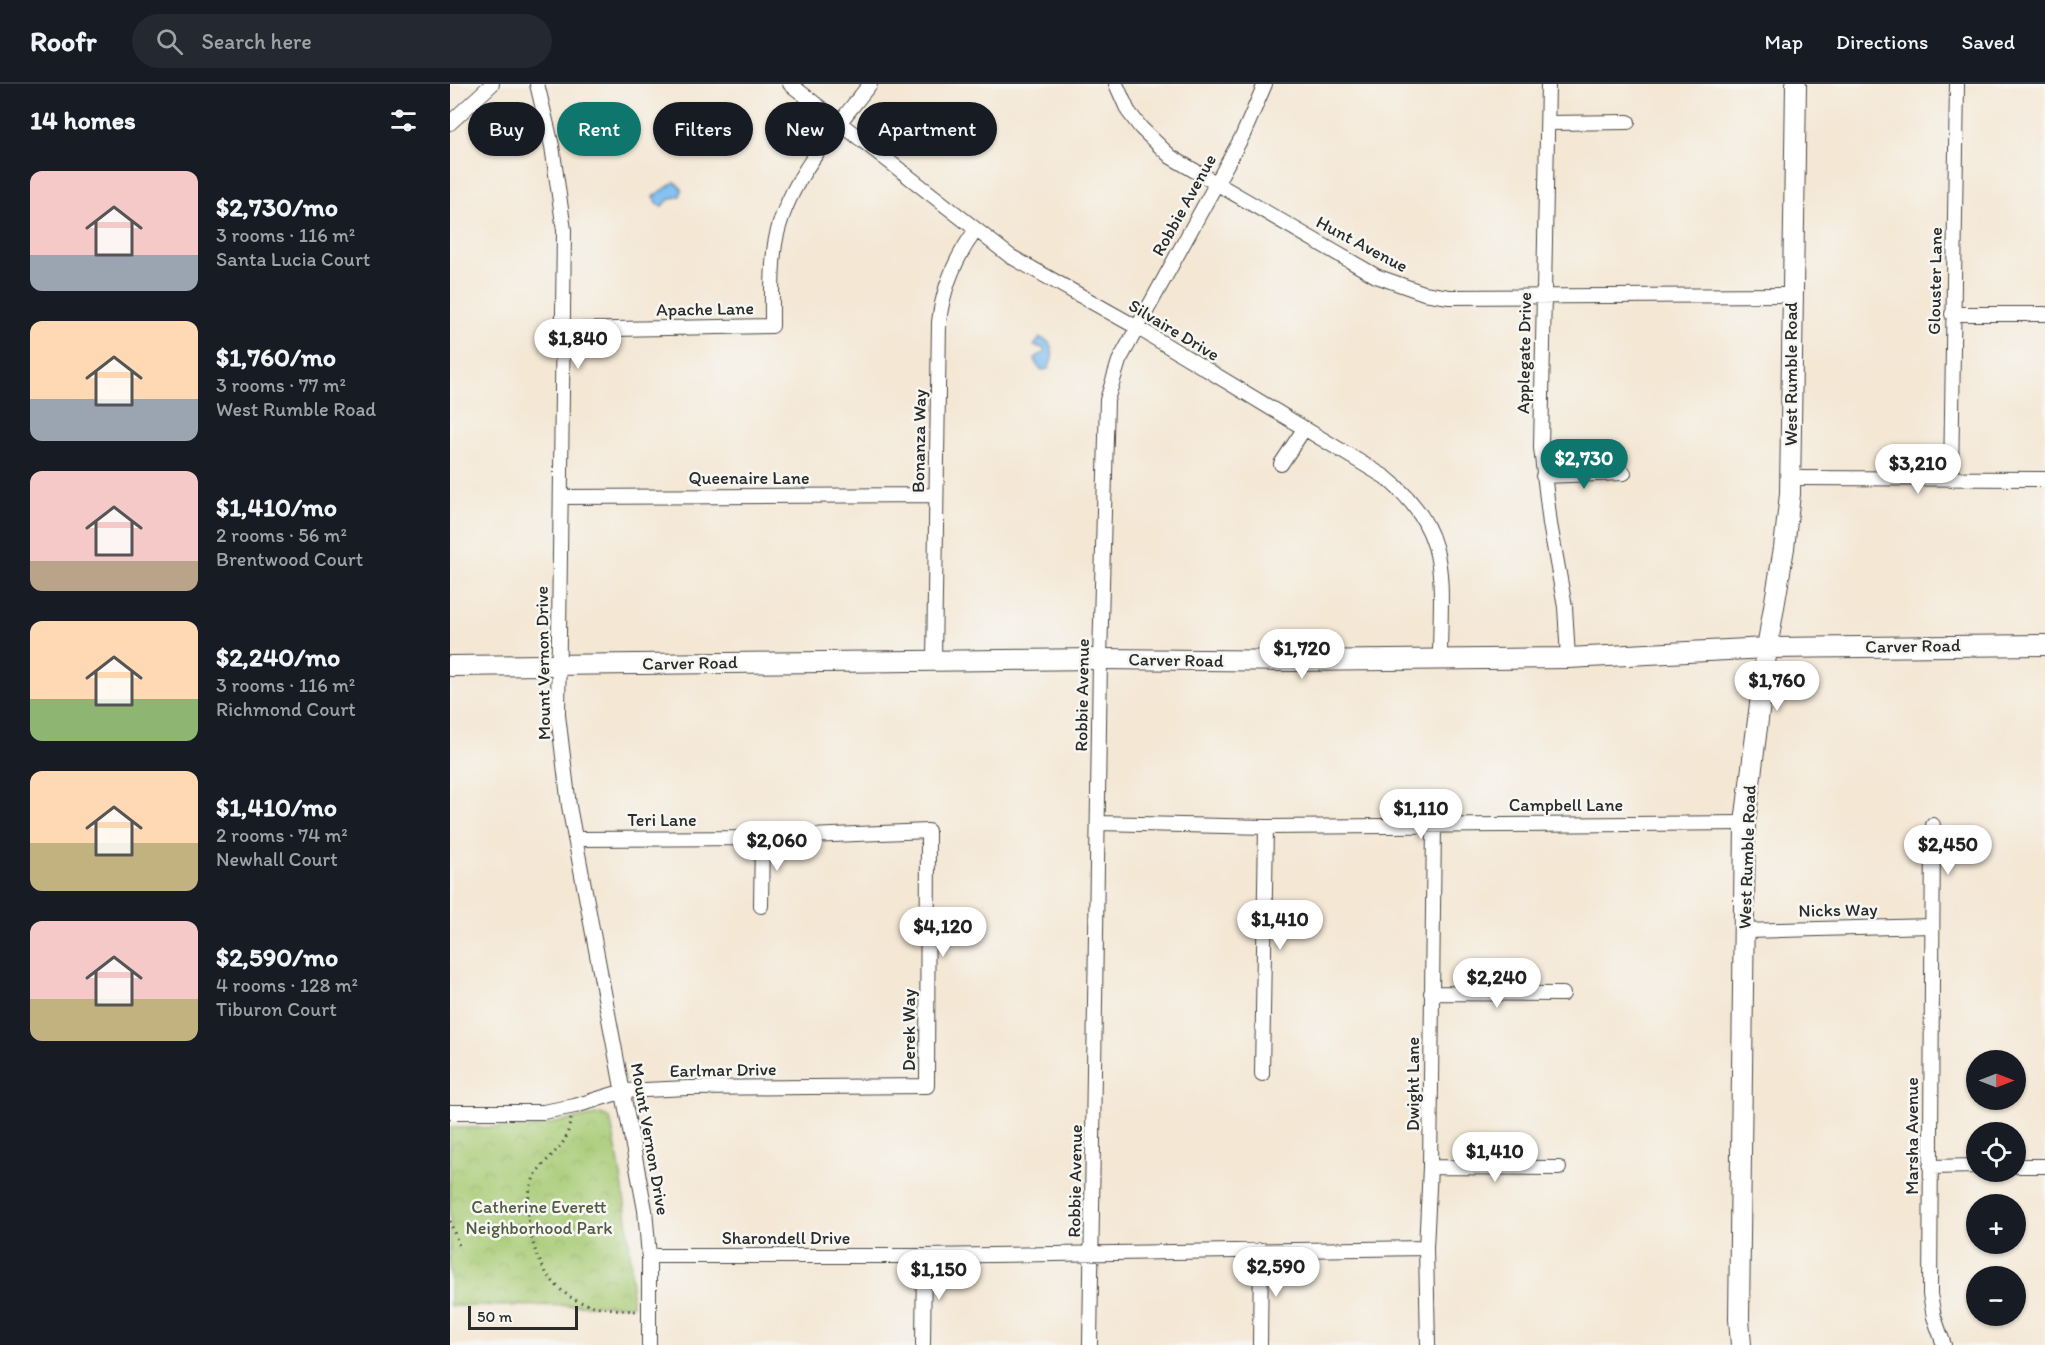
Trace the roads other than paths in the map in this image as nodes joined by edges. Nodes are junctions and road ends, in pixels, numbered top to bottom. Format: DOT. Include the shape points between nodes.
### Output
graph roads {
  1 [pos="492,84"];
  2 [pos="537,84"];
  3 [pos="790,84"];
  4 [pos="870,84"];
  5 [pos="1116,84"];
  6 [pos="1265,84"];
  7 [pos="1548,84"];
  8 [pos="1796,84"];
  9 [pos="1957,84"];
  10 [pos="813,102"];
  11 [pos="845,116"];
  12 [pos="1628,122"];
  13 [pos="450,123"];
  14 [pos="1548,123"];
  15 [pos="845,127"];
  16 [pos="817,156"];
  17 [pos="1216,184"];
  18 [pos="976,231"];
  19 [pos="1792,295"];
  20 [pos="1543,297"];
  21 [pos="2045,314"];
  22 [pos="1952,315"];
  23 [pos="1138,328"];
  24 [pos="563,330"];
  25 [pos="1304,429"];
  26 [pos="1281,465"];
  27 [pos="1624,473"];
  28 [pos="1543,476"];
  29 [pos="1791,478"];
  30 [pos="2045,479"];
  31 [pos="1951,480"];
  32 [pos="936,495"];
  33 [pos="561,497"];
  34 [pos="2045,645"];
  35 [pos="1767,648"];
  36 [pos="1568,658"];
  37 [pos="1100,659"];
  38 [pos="1440,659"];
  39 [pos="934,661"];
  40 [pos="558,665"];
  41 [pos="450,666"];
  42 [pos="1098,823"];
  43 [pos="1745,823"];
  44 [pos="1434,824"];
  45 [pos="1933,825"];
  46 [pos="1266,827"];
  47 [pos="928,831"];
  48 [pos="762,838"];
  49 [pos="576,839"];
  50 [pos="761,906"];
  51 [pos="1932,926"];
  52 [pos="1745,931"];
  53 [pos="1431,993"];
  54 [pos="1563,994"];
  55 [pos="1262,1074"];
  56 [pos="927,1086"];
  57 [pos="624,1091"];
  58 [pos="450,1112"];
  59 [pos="1966,1166"];
  60 [pos="2026,1166"];
  61 [pos="2045,1166"];
  62 [pos="1430,1167"];
  63 [pos="1930,1167"];
  64 [pos="1559,1168"];
  65 [pos="1426,1248"];
  66 [pos="1261,1250"];
  67 [pos="1092,1252"];
  68 [pos="649,1256"];
  69 [pos="924,1256"];
  70 [pos="649,1345"];
  71 [pos="923,1345"];
  72 [pos="1090,1345"];
  73 [pos="1260,1345"];
  74 [pos="1428,1345"];
  75 [pos="1741,1345"];
  76 [pos="1944,1345"];
  1 -- 13 [label="street"];
  2 -- 24 [label="street, Mount Vernon Drive" via="560,185 564,230"];
  3 -- 10 [label="street, Silvaire Drive"];
  4 -- 11 [label="street"];
  5 -- 17 [label="street, Hunt Avenue" via="1128,111 1155,144"];
  6 -- 17 [label="street, Robbie Avenue" via="1255,112"];
  7 -- 14 [label="street, Applegate Drive"];
  8 -- 19 [label="street, West Rumble Road"];
  9 -- 22 [label="street, Glouster Lane"];
  12 -- 14 [label="street"];
  14 -- 20 [label="street, Applegate Drive"];
  15 -- 18 [label="street, Silvaire Drive"];
  16 -- 24 [label="street, Apache Lane" via="782,217 773,266 772,326"];
  17 -- 20 [label="street, Hunt Avenue" via="1396,285 1449,297"];
  17 -- 23 [label="street, Robbie Avenue"];
  18 -- 23 [label="street, Silvaire Drive" via="1010,256"];
  18 -- 32 [label="street, Bonanza Way" via="957,258 941,303"];
  19 -- 20 [label="street, Hunt Avenue"];
  19 -- 29 [label="street, West Rumble Road"];
  20 -- 28 [label="street, Applegate Drive"];
  21 -- 22 [label="street"];
  22 -- 31 [label="street, Glouster Lane"];
  23 -- 25 [label="street, Silvaire Drive"];
  23 -- 37 [label="street, Robbie Avenue" via="1119,361 1107,400"];
  24 -- 33 [label="street, Mount Vernon Drive"];
  25 -- 26 [label="street"];
  25 -- 38 [label="street, Silvaire Drive" via="1385,477 1404,492 1427,523 1440,559"];
  27 -- 28 [label="street"];
  28 -- 36 [label="street, Applegate Drive" via="1565,607"];
  29 -- 31 [label="street"];
  29 -- 35 [label="street, West Rumble Road"];
  30 -- 31 [label="street"];
  32 -- 33 [label="street, Queenaire Lane"];
  32 -- 39 [label="street, Bonanza Way"];
  33 -- 40 [label="street, Mount Vernon Drive"];
  34 -- 35 [label="street, Carver Road"];
  35 -- 36 [label="street, Carver Road"];
  35 -- 43 [label="street, West Rumble Road"];
  36 -- 38 [label="street, Carver Road"];
  37 -- 38 [label="street, Carver Road"];
  37 -- 39 [label="street, Carver Road"];
  37 -- 42 [label="street, Robbie Avenue"];
  39 -- 40 [label="street, Carver Road"];
  40 -- 41 [label="street, Carver Road"];
  40 -- 49 [label="street, Mount Vernon Drive" via="558,715"];
  42 -- 46 [label="street, Campbell Lane"];
  42 -- 67 [label="street, Robbie Avenue"];
  43 -- 44 [label="street, Campbell Lane"];
  43 -- 52 [label="street, West Rumble Road"];
  44 -- 46 [label="street, Campbell Lane"];
  44 -- 53 [label="street, Dwight Lane"];
  45 -- 51 [label="street, Marsha Avenue"];
  46 -- 55 [label="street"];
  47 -- 48 [label="street, Teri Lane"];
  47 -- 56 [label="street, Derek Way"];
  48 -- 49 [label="street, Teri Lane"];
  48 -- 50 [label="street"];
  49 -- 57 [label="street, Mount Vernon Drive"];
  51 -- 52 [label="street, Nicks Way"];
  51 -- 63 [label="street, Marsha Avenue"];
  52 -- 75 [label="street, West Rumble Road"];
  53 -- 54 [label="street"];
  53 -- 62 [label="street, Dwight Lane"];
  56 -- 57 [label="street, Earlmar Drive"];
  57 -- 58 [label="street, Earlmar Drive" via="543,1112"];
  57 -- 68 [label="street, Mount Vernon Drive"];
  59 -- 63 [label="street"];
  60 -- 61 [label="street"];
  62 -- 64 [label="street"];
  62 -- 65 [label="street, Dwight Lane"];
  63 -- 76 [label="street, Marsha Avenue" via="1930,1294"];
  65 -- 66 [label="street, Sharondell Drive"];
  65 -- 74 [label="street, Dwight Lane"];
  66 -- 67 [label="street, Sharondell Drive"];
  66 -- 73 [label="street"];
  67 -- 69 [label="street, Sharondell Drive"];
  67 -- 72 [label="street, Robbie Avenue"];
  68 -- 69 [label="street, Sharondell Drive"];
  68 -- 70 [label="street, Mount Vernon Drive"];
  69 -- 71 [label="street"];
}
